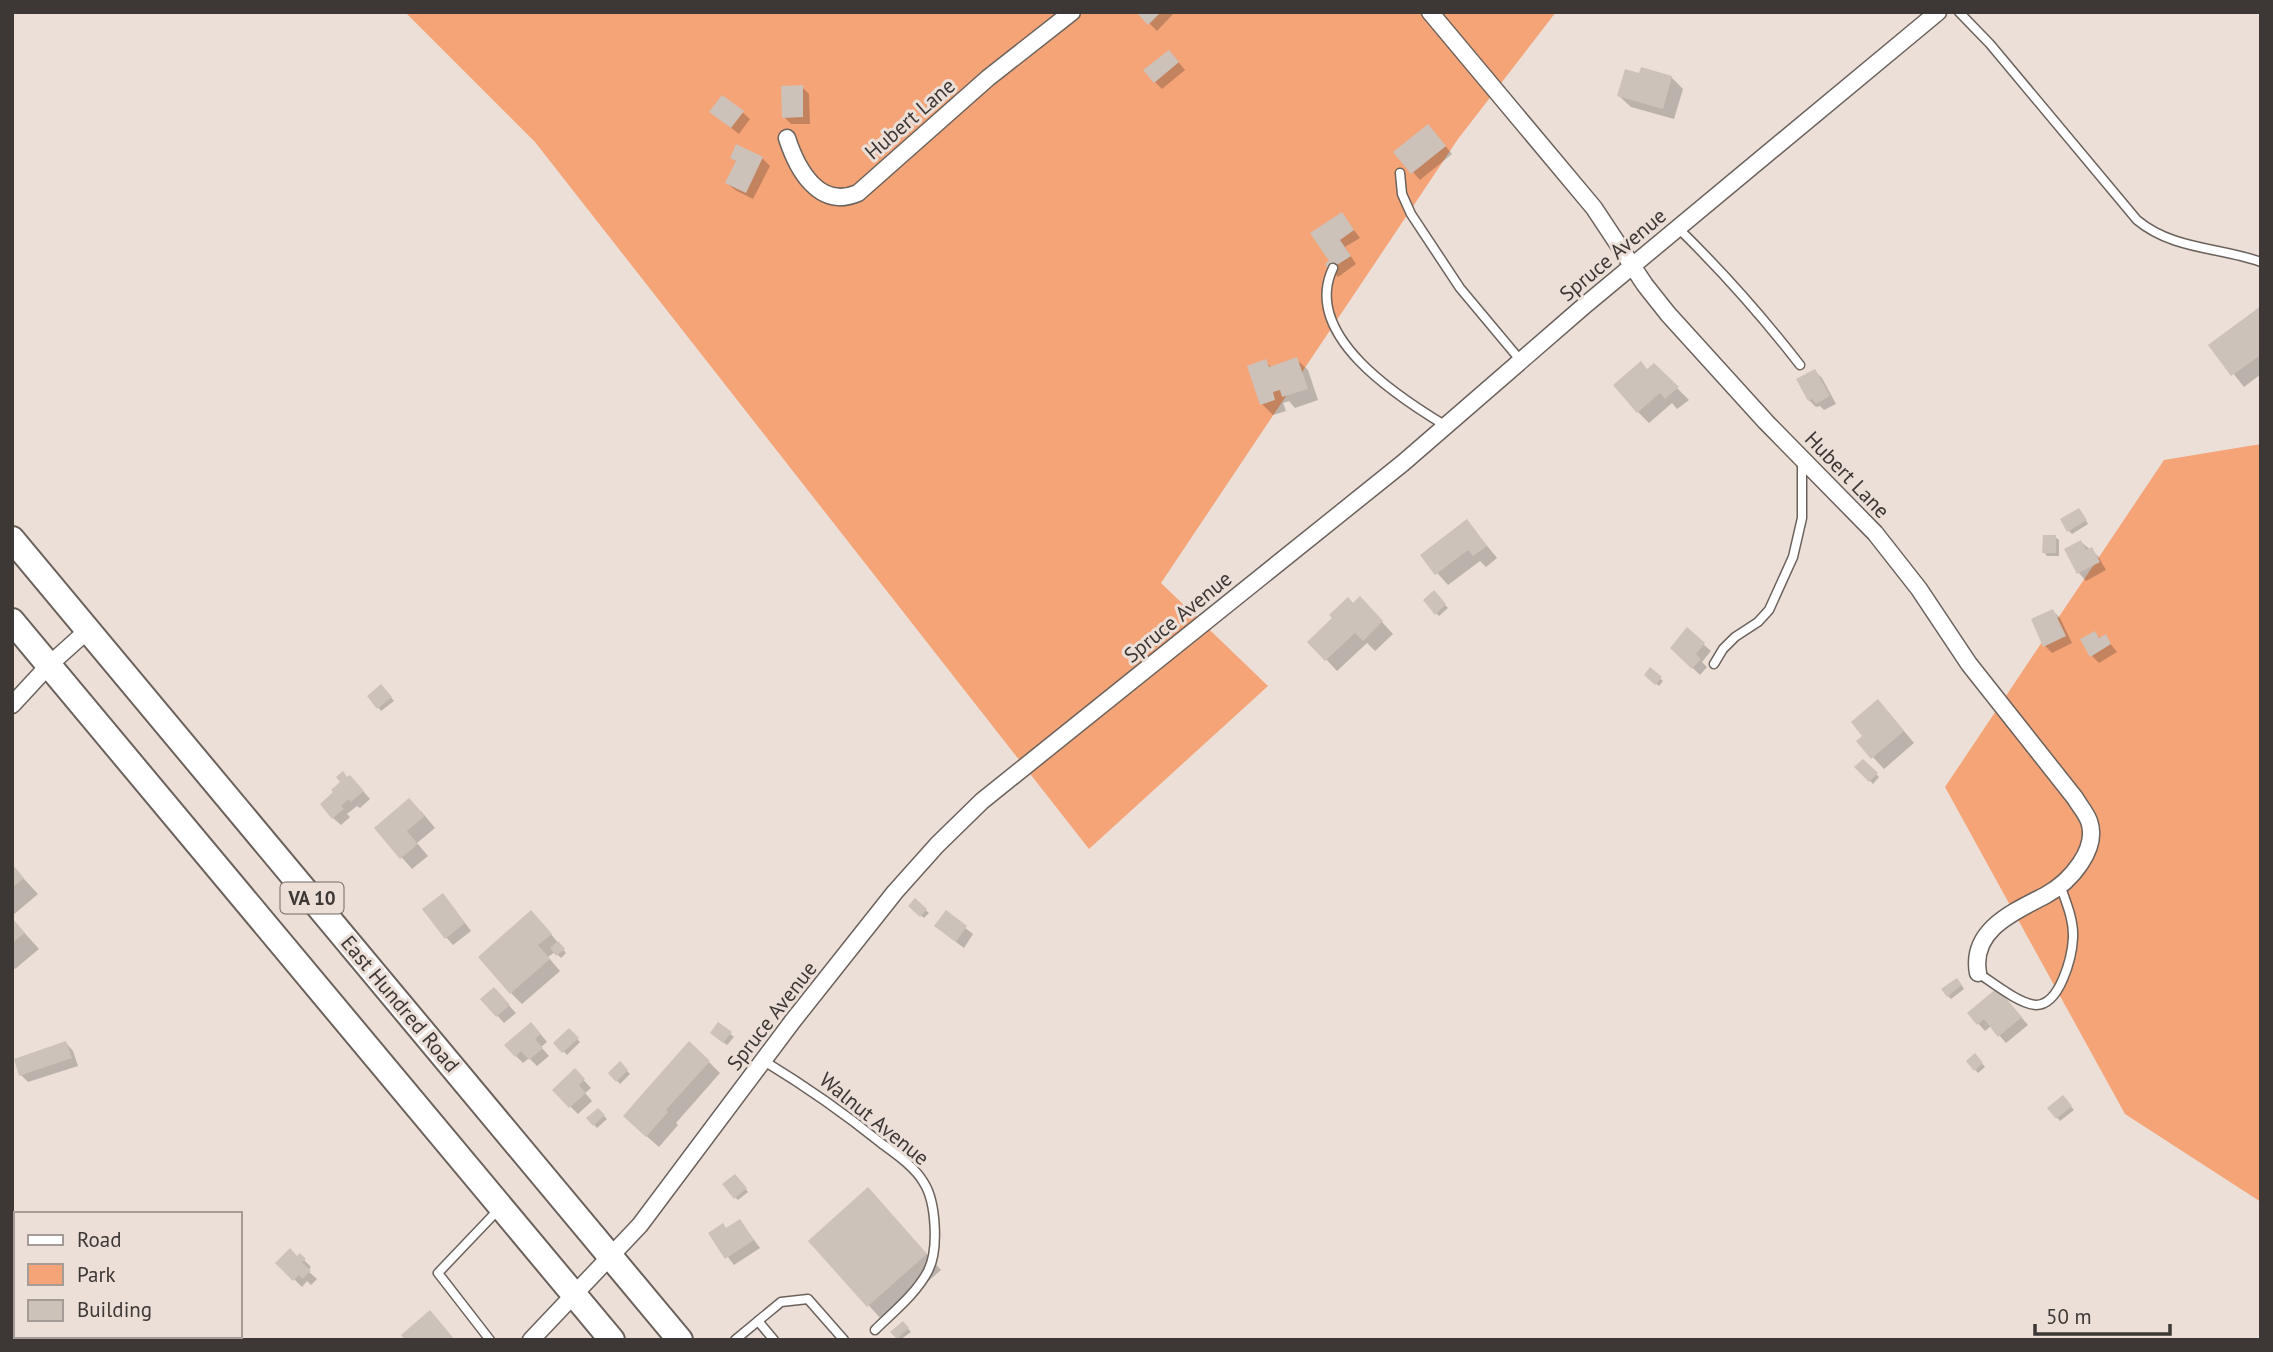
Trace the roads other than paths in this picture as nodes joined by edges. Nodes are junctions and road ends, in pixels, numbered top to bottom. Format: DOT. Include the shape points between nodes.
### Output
graph roads {
  1 [pos="1072,12"];
  2 [pos="1430,12"];
  3 [pos="1938,12"];
  4 [pos="1959,12"];
  5 [pos="787,138"];
  6 [pos="1400,173"];
  7 [pos="1678,228"];
  8 [pos="2261,262"];
  9 [pos="1633,265"];
  10 [pos="1333,268"];
  11 [pos="1521,360"];
  12 [pos="1800,365"];
  13 [pos="1446,426"];
  14 [pos="1802,458"];
  15 [pos="12,539"];
  16 [pos="12,621"];
  17 [pos="88,630"];
  18 [pos="1714,664"];
  19 [pos="49,665"];
  20 [pos="12,705"];
  21 [pos="2060,885"];
  22 [pos="1978,973"];
  23 [pos="764,1060"];
  24 [pos="501,1207"];
  25 [pos="611,1257"];
  26 [pos="573,1293"];
  27 [pos="758,1321"];
  28 [pos="875,1330"];
  29 [pos="490,1340"];
  30 [pos="531,1340"];
  31 [pos="612,1340"];
  32 [pos="680,1340"];
  33 [pos="735,1340"];
  34 [pos="774,1340"];
  35 [pos="844,1340"];
  1 -- 5 [label="street, Hubert Lane" via="847,198 822,193 800,167"];
  2 -- 9 [label="street, Hubert Lane" via="1594,208"];
  3 -- 7 [label="street, Spruce Avenue"];
  4 -- 8 [label="lane" via="2144,226 2189,246"];
  6 -- 11 [label="lane" via="1402,194 1411,214 1460,288"];
  7 -- 9 [label="street, Spruce Avenue"];
  7 -- 12 [label="lane" via="1768,323"];
  9 -- 11 [label="street, Spruce Avenue"];
  9 -- 14 [label="street, Hubert Lane" via="1668,314"];
  10 -- 13 [label="lane" via="1327,306 1345,343 1388,387"];
  11 -- 13 [label="street, Spruce Avenue"];
  13 -- 23 [label="street, Spruce Avenue" via="982,801 895,892"];
  14 -- 18 [label="lane" via="1802,517 1793,557 1769,610 1735,637"];
  14 -- 21 [label="street, Hubert Lane" via="1875,533 2088,819 2091,832 2084,858"];
  15 -- 17 [label="highway, East Hundred Road / VA 10"];
  16 -- 19 [label="highway, VA 10"];
  17 -- 19 [label="street"];
  17 -- 25 [label="highway, East Hundred Road / VA 10"];
  19 -- 20 [label="street"];
  19 -- 24 [label="highway, VA 10"];
  21 -- 22 [label="street, Hubert Lane" via="1997,923 1980,947"];
  21 -- 22 [label="lane" via="2073,939 2063,982 2050,1000 2036,1004 2015,997"];
  23 -- 25 [label="street, Spruce Avenue"];
  23 -- 28 [label="lane, Walnut Avenue" via="894,1153 925,1184 931,1197 935,1250 929,1269 918,1287"];
  24 -- 26 [label="highway, VA 10"];
  24 -- 29 [label="lane" via="438,1273"];
  25 -- 26 [label="street, Spruce Avenue"];
  25 -- 32 [label="highway, East Hundred Road / VA 10"];
  26 -- 30 [label="street, Spruce Avenue"];
  26 -- 31 [label="highway, VA 10"];
  27 -- 33 [label="lane"];
  27 -- 34 [label="lane"];
  27 -- 35 [label="lane" via="781,1302 808,1299"];
}
